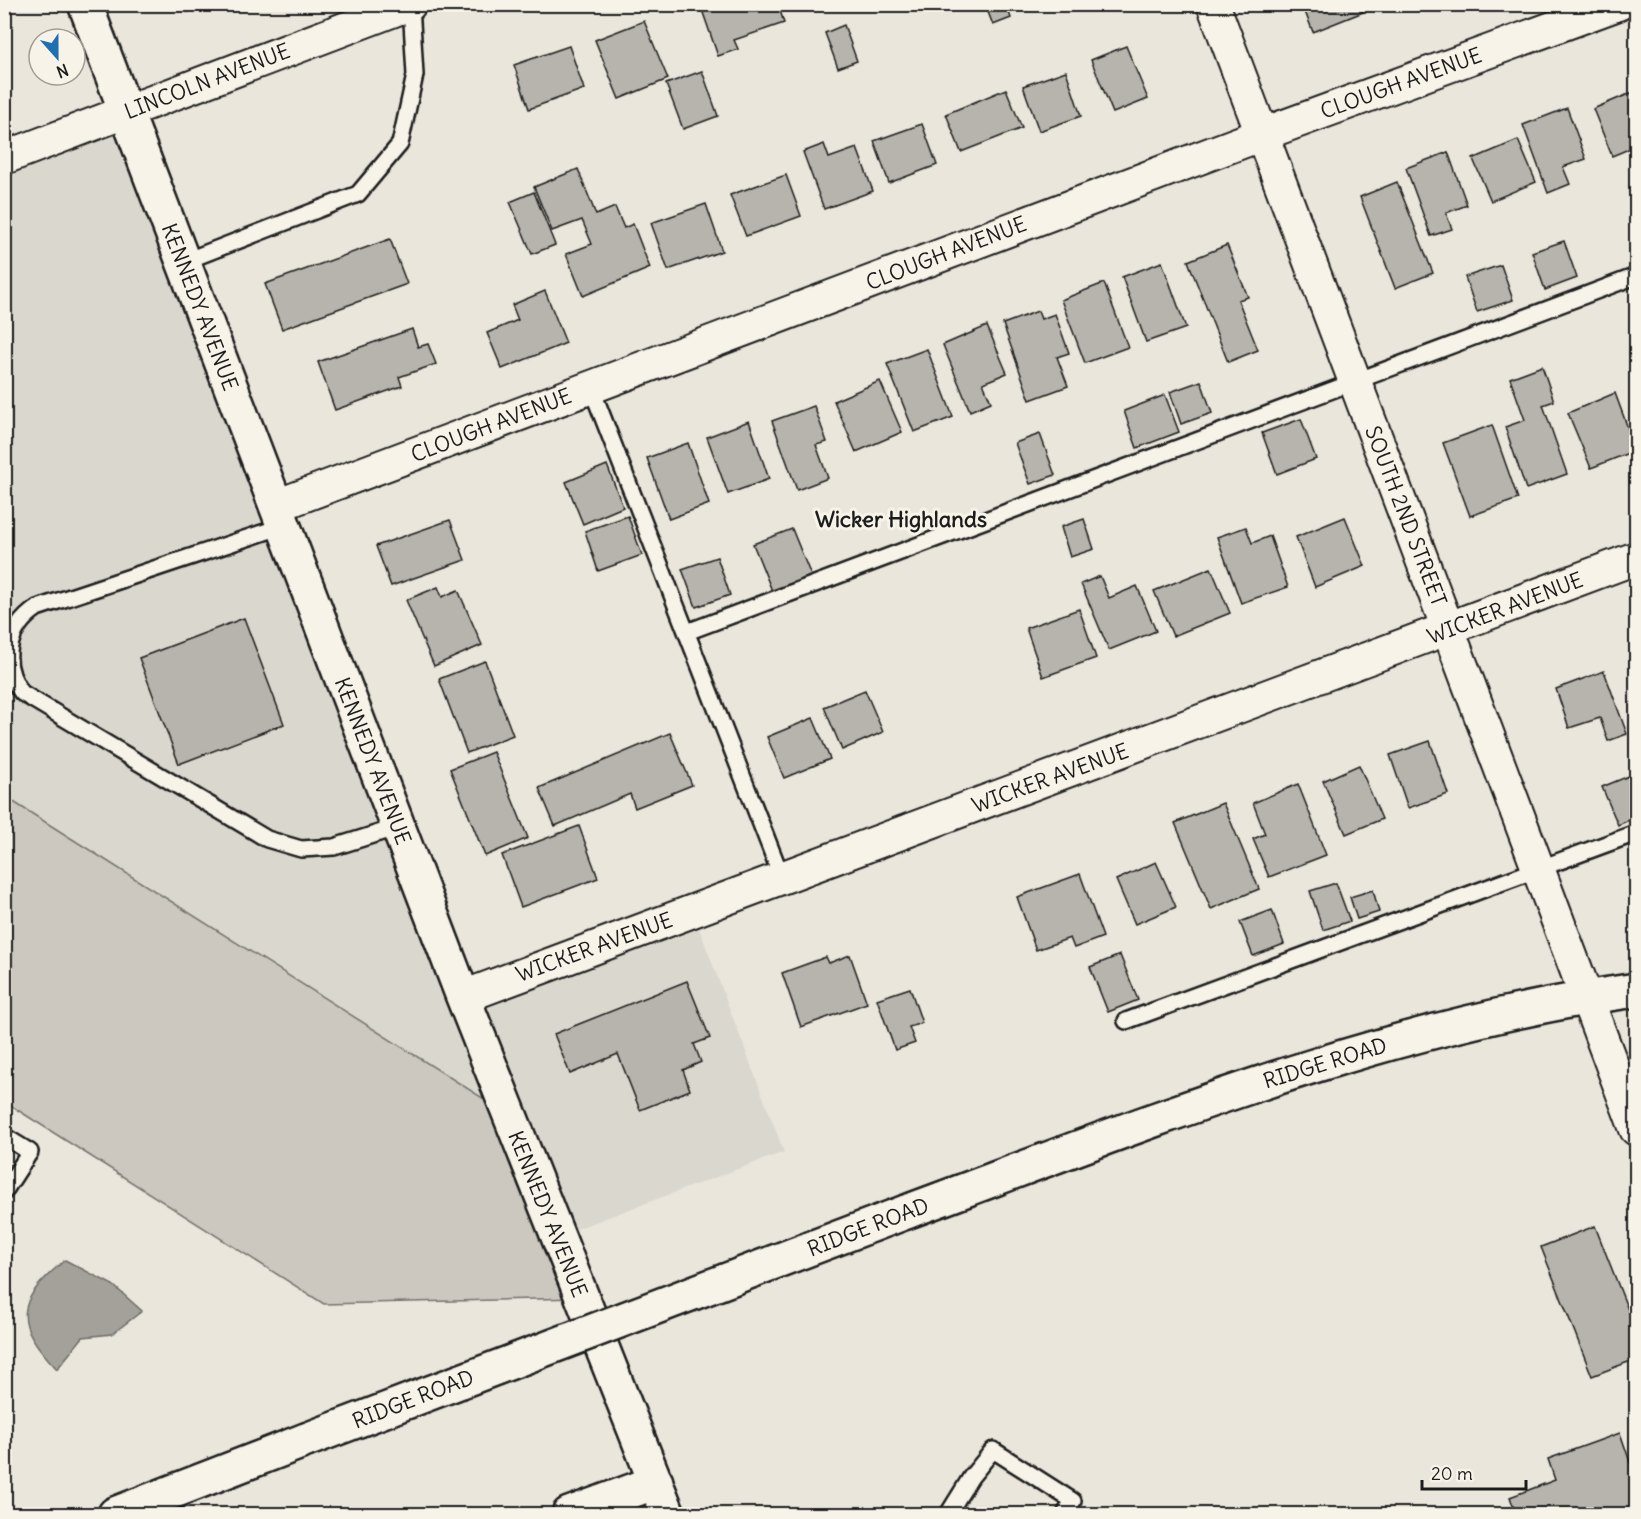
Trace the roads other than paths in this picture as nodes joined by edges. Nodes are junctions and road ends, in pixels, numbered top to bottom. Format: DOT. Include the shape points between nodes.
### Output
graph roads {
  1 [pos="85,4"];
  2 [pos="410,4"];
  3 [pos="1213,4"];
  4 [pos="1618,4"];
  5 [pos="126,111"];
  6 [pos="1263,134"];
  7 [pos="4,158"];
  8 [pos="183,262"];
  9 [pos="1636,276"];
  10 [pos="1356,382"];
  11 [pos="591,387"];
  12 [pos="280,516"];
  13 [pos="1636,558"];
  14 [pos="1448,629"];
  15 [pos="687,632"];
  16 [pos="398,827"];
  17 [pos="1636,833"];
  18 [pos="1538,869"];
  19 [pos="782,878"];
  20 [pos="1636,990"];
  21 [pos="463,997"];
  22 [pos="1586,998"];
  23 [pos="1126,1020"];
  24 [pos="1636,1129"];
  25 [pos="4,1136"];
  26 [pos="4,1192"];
  27 [pos="656,1482"];
  28 [pos="115,1515"];
  29 [pos="569,1515"];
  30 [pos="668,1515"];
  31 [pos="948,1515"];
  32 [pos="1065,1515"];
  1 -- 5 [label="street, KENNEDY AVENUE"];
  2 -- 5 [label="street, LINCOLN AVENUE"];
  2 -- 8 [label="lane" via="415,75 400,144 358,194"];
  3 -- 6 [label="street, SOUTH 2ND STREET"];
  4 -- 6 [label="street, CLOUGH AVENUE"];
  5 -- 7 [label="street, LINCOLN AVENUE"];
  5 -- 8 [label="street, KENNEDY AVENUE"];
  6 -- 10 [label="street, SOUTH 2ND STREET"];
  6 -- 11 [label="street, CLOUGH AVENUE"];
  8 -- 12 [label="street, KENNEDY AVENUE"];
  9 -- 10 [label="lane"];
  10 -- 14 [label="street, SOUTH 2ND STREET"];
  10 -- 15 [label="lane"];
  11 -- 12 [label="street, CLOUGH AVENUE"];
  11 -- 15 [label="lane"];
  12 -- 16 [label="street, KENNEDY AVENUE"];
  12 -- 16 [label="lane" via="37,608 15,629 9,644 8,671 22,693 267,839 301,849 334,847"];
  13 -- 14 [label="street, WICKER AVENUE"];
  14 -- 18 [label="street, SOUTH 2ND STREET"];
  14 -- 19 [label="street, WICKER AVENUE"];
  15 -- 19 [label="lane"];
  16 -- 21 [label="street, KENNEDY AVENUE"];
  17 -- 18 [label="lane"];
  18 -- 22 [label="street, SOUTH 2ND STREET"];
  18 -- 23 [label="lane"];
  19 -- 21 [label="street, WICKER AVENUE"];
  20 -- 22 [label="street, RIDGE ROAD"];
  21 -- 27 [label="street, KENNEDY AVENUE"];
  22 -- 24 [label="street, SOUTH 2ND STREET"];
  22 -- 28 [label="street, RIDGE ROAD, bridge" via="1397,1041 1271,1079 906,1212"];
  25 -- 26 [label="lane" via="30,1152"];
  27 -- 29 [label="street"];
  27 -- 30 [label="street, KENNEDY AVENUE"];
  31 -- 32 [label="lane" via="993,1450 1073,1501"];
}
